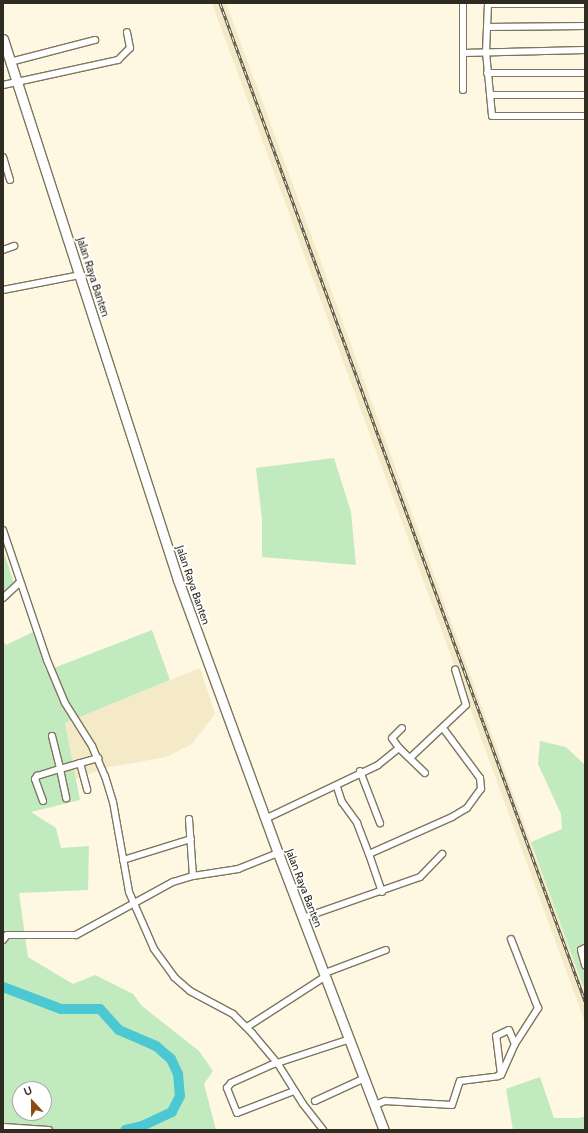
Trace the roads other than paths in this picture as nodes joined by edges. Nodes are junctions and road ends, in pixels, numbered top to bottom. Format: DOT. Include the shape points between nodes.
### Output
graph roads {
  1 [pos="463,3"];
  2 [pos="585,4"];
  3 [pos="585,26"];
  4 [pos="487,28"];
  5 [pos="127,32"];
  6 [pos="3,39"];
  7 [pos="95,40"];
  8 [pos="585,50"];
  9 [pos="486,52"];
  10 [pos="463,53"];
  11 [pos="10,62"];
  12 [pos="487,73"];
  13 [pos="585,73"];
  14 [pos="16,81"];
  15 [pos="3,84"];
  16 [pos="463,90"];
  17 [pos="585,95"];
  18 [pos="490,96"];
  19 [pos="585,116"];
  20 [pos="3,157"];
  21 [pos="10,180"];
  22 [pos="14,246"];
  23 [pos="3,250"];
  24 [pos="80,275"];
  25 [pos="3,290"];
  26 [pos="3,530"];
  27 [pos="20,582"];
  28 [pos="3,598"];
  29 [pos="455,670"];
  30 [pos="402,728"];
  31 [pos="443,728"];
  32 [pos="52,736"];
  33 [pos="399,748"];
  34 [pos="98,758"];
  35 [pos="410,758"];
  36 [pos="80,763"];
  37 [pos="60,768"];
  38 [pos="360,771"];
  39 [pos="425,773"];
  40 [pos="337,787"];
  41 [pos="86,790"];
  42 [pos="66,798"];
  43 [pos="43,801"];
  44 [pos="189,819"];
  45 [pos="266,819"];
  46 [pos="380,823"];
  47 [pos="190,839"];
  48 [pos="278,853"];
  49 [pos="369,854"];
  50 [pos="442,854"];
  51 [pos="123,860"];
  52 [pos="192,876"];
  53 [pos="382,892"];
  54 [pos="134,904"];
  55 [pos="303,918"];
  56 [pos="511,939"];
  57 [pos="3,940"];
  58 [pos="585,948"];
  59 [pos="386,950"];
  60 [pos="585,965"];
  61 [pos="326,974"];
  62 [pos="247,1027"];
  63 [pos="350,1039"];
  64 [pos="515,1044"];
  65 [pos="278,1064"];
  66 [pos="501,1074"];
  67 [pos="365,1078"];
  68 [pos="294,1091"];
  69 [pos="315,1101"];
  70 [pos="375,1105"];
  71 [pos="3,1127"];
  72 [pos="49,1130"];
  73 [pos="323,1130"];
  74 [pos="384,1130"];
  1 -- 10 [label="street"];
  2 -- 4 [label="street" via="488,4"];
  3 -- 4 [label="street"];
  4 -- 9 [label="street"];
  5 -- 14 [label="street" via="130,48 118,60"];
  6 -- 11 [label="main road, Jalan Raya Banten"];
  7 -- 11 [label="street"];
  8 -- 9 [label="street"];
  9 -- 10 [label="street"];
  9 -- 12 [label="street"];
  10 -- 16 [label="street"];
  11 -- 14 [label="main road, Jalan Raya Banten"];
  12 -- 13 [label="street"];
  12 -- 18 [label="street"];
  14 -- 15 [label="street"];
  14 -- 24 [label="main road, Jalan Raya Banten"];
  17 -- 18 [label="street"];
  18 -- 19 [label="street" via="492,116"];
  20 -- 21 [label="street"];
  22 -- 23 [label="street"];
  24 -- 25 [label="street"];
  24 -- 45 [label="main road, Jalan Raya Banten" via="178,580"];
  26 -- 27 [label="street"];
  27 -- 28 [label="street"];
  27 -- 34 [label="street" via="65,703"];
  29 -- 31 [label="street" via="466,705"];
  30 -- 33 [label="street" via="392,738"];
  31 -- 35 [label="street"];
  31 -- 49 [label="street" via="480,778 481,789 475,800 452,817"];
  32 -- 37 [label="street"];
  33 -- 35 [label="street"];
  33 -- 38 [label="street" via="378,765"];
  34 -- 36 [label="street"];
  34 -- 51 [label="street" via="113,802"];
  35 -- 39 [label="street"];
  36 -- 37 [label="street"];
  36 -- 41 [label="street"];
  37 -- 42 [label="street"];
  37 -- 43 [label="street" via="35,779"];
  38 -- 40 [label="street"];
  38 -- 46 [label="street"];
  40 -- 45 [label="street"];
  40 -- 49 [label="street" via="342,802 357,823"];
  44 -- 47 [label="street"];
  45 -- 48 [label="main road, Jalan Raya Banten"];
  47 -- 51 [label="street"];
  47 -- 52 [label="street"];
  48 -- 52 [label="street" via="238,868"];
  48 -- 55 [label="main road, Jalan Raya Banten"];
  49 -- 53 [label="street"];
  50 -- 53 [label="street" via="420,877"];
  51 -- 54 [label="street" via="127,885"];
  52 -- 54 [label="street" via="159,889"];
  53 -- 55 [label="street"];
  54 -- 57 [label="street" via="76,935 7,935"];
  54 -- 62 [label="street" via="154,950 174,977 190,991 233,1014"];
  55 -- 61 [label="main road, Jalan Raya Banten"];
  56 -- 64 [label="street" via="538,1008"];
  58 -- 60 [label="street" via="581,950"];
  59 -- 61 [label="street"];
  61 -- 62 [label="street"];
  61 -- 63 [label="main road, Jalan Raya Banten"];
  62 -- 65 [label="street"];
  63 -- 65 [label="street"];
  63 -- 67 [label="main road, Jalan Raya Banten"];
  64 -- 66 [label="street"];
  64 -- 66 [label="street" via="509,1030 496,1036"];
  65 -- 68 [label="street"];
  65 -- 68 [label="street" via="229,1085 227,1088 235,1111 239,1112"];
  66 -- 70 [label="street" via="460,1081 452,1105 385,1101"];
  67 -- 69 [label="street"];
  67 -- 70 [label="main road, Jalan Raya Banten"];
  68 -- 73 [label="street"];
  70 -- 74 [label="main road, Jalan Raya Banten"];
  71 -- 72 [label="street"];
}
